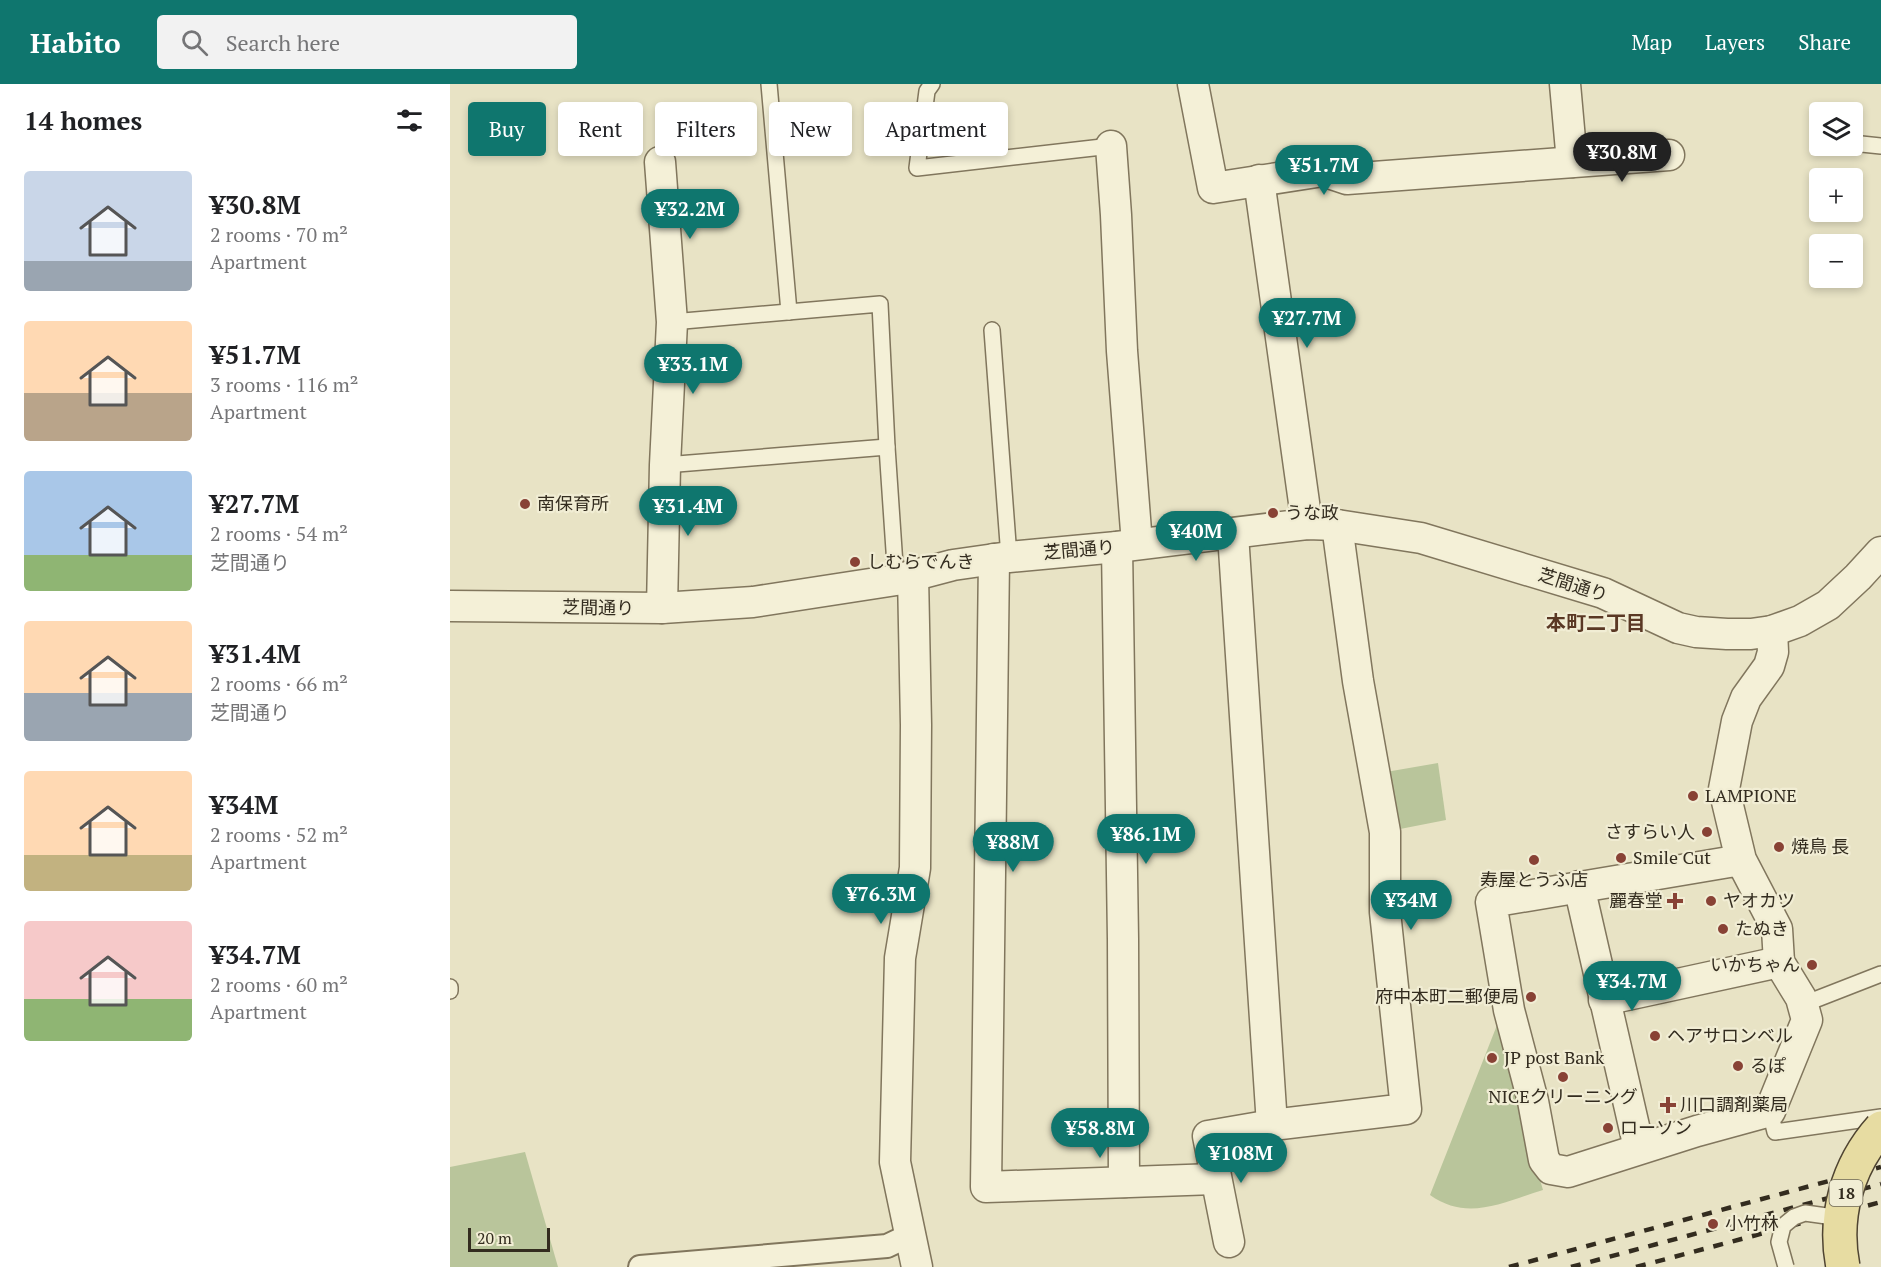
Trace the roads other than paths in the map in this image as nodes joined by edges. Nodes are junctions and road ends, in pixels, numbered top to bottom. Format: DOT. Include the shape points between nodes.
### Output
graph roads {
  1 [pos="769,84"];
  2 [pos="932,84"];
  3 [pos="1193,84"];
  4 [pos="1565,84"];
  5 [pos="1863,144"];
  6 [pos="1111,146"];
  7 [pos="1881,146"];
  8 [pos="1669,155"];
  9 [pos="660,162"];
  10 [pos="1572,162"];
  11 [pos="1259,180"];
  12 [pos="789,312"];
  13 [pos="672,322"];
  14 [pos="992,330"];
  15 [pos="887,447"];
  16 [pos="666,465"];
  17 [pos="1307,524"];
  18 [pos="1337,525"];
  19 [pos="1233,534"];
  20 [pos="1127,546"];
  21 [pos="1881,552"];
  22 [pos="1001,558"];
  23 [pos="905,577"];
  24 [pos="450,606"];
  25 [pos="662,608"];
  26 [pos="1772,631"];
  27 [pos="1741,861"];
  28 [pos="1579,886"];
  29 [pos="1779,962"];
  30 [pos="1881,974"];
  31 [pos="450,987"];
  32 [pos="450,992"];
  33 [pos="1604,1000"];
  34 [pos="1804,1004"];
  35 [pos="1770,1111"];
  36 [pos="1881,1117"];
  37 [pos="1272,1125"];
  38 [pos="1881,1128"];
  39 [pos="1639,1149"];
  40 [pos="1215,1179"];
  41 [pos="1124,1182"];
  42 [pos="1840,1218"];
  43 [pos="910,1235"];
  44 [pos="1228,1242"];
  45 [pos="640,1267"];
  46 [pos="917,1267"];
  47 [pos="1786,1267"];
  48 [pos="1843,1267"];
  1 -- 12 [label="lane"];
  2 -- 6 [label="lane" via="927,91 917,168"];
  3 -- 11 [label="street" via="1213,188"];
  4 -- 10 [label="street"];
  5 -- 7 [label="lane"];
  6 -- 20 [label="street"];
  8 -- 10 [label="street"];
  9 -- 13 [label="street"];
  10 -- 11 [label="street" via="1347,179 1323,171"];
  11 -- 17 [label="street"];
  12 -- 13 [label="lane"];
  12 -- 15 [label="lane" via="880,304"];
  13 -- 16 [label="street"];
  14 -- 22 [label="lane"];
  15 -- 16 [label="lane"];
  15 -- 23 [label="lane"];
  16 -- 25 [label="street"];
  17 -- 18 [label="street, 芝間通り"];
  17 -- 19 [label="street, 芝間通り"];
  18 -- 26 [label="street, 芝間通り" via="1421,538 1603,593 1678,628 1727,634"];
  18 -- 37 [label="street" via="1358,681 1385,832 1385,912 1406,1108"];
  19 -- 20 [label="street, 芝間通り"];
  19 -- 37 [label="street"];
  20 -- 22 [label="street, 芝間通り"];
  20 -- 41 [label="street"];
  21 -- 26 [label="street, 芝間通り" via="1828,605"];
  22 -- 23 [label="street, 芝間通り"];
  22 -- 41 [label="street" via="986,1187"];
  23 -- 25 [label="street, 芝間通り" via="753,602"];
  23 -- 43 [label="street" via="916,724 915,868 900,958 895,1162"];
  24 -- 25 [label="street, 芝間通り"];
  26 -- 27 [label="street" via="1769,666 1746,698 1737,721 1724,789"];
  27 -- 28 [label="street"];
  27 -- 29 [label="street" via="1777,929"];
  28 -- 33 [label="street"];
  28 -- 39 [label="street" via="1491,902 1509,1010 1544,1160 1551,1169 1568,1172"];
  29 -- 33 [label="street"];
  29 -- 34 [label="street"];
  30 -- 34 [label="lane"];
  31 -- 32 [label="lane"];
  33 -- 39 [label="street"];
  34 -- 35 [label="street" via="1807,1020"];
  35 -- 36 [label="lane" via="1775,1132"];
  35 -- 39 [label="street"];
  37 -- 40 [label="street" via="1208,1136"];
  38 -- 42 [label="main road, 18, bridge" via="1862,1153 1849,1182"];
  40 -- 41 [label="street"];
  40 -- 44 [label="street"];
  42 -- 47 [label="lane, bridge" via="1805,1213 1783,1226 1779,1242"];
  42 -- 48 [label="main road, 18, bridge"];
  43 -- 45 [label="street" via="887,1246"];
  43 -- 46 [label="street"];
}
